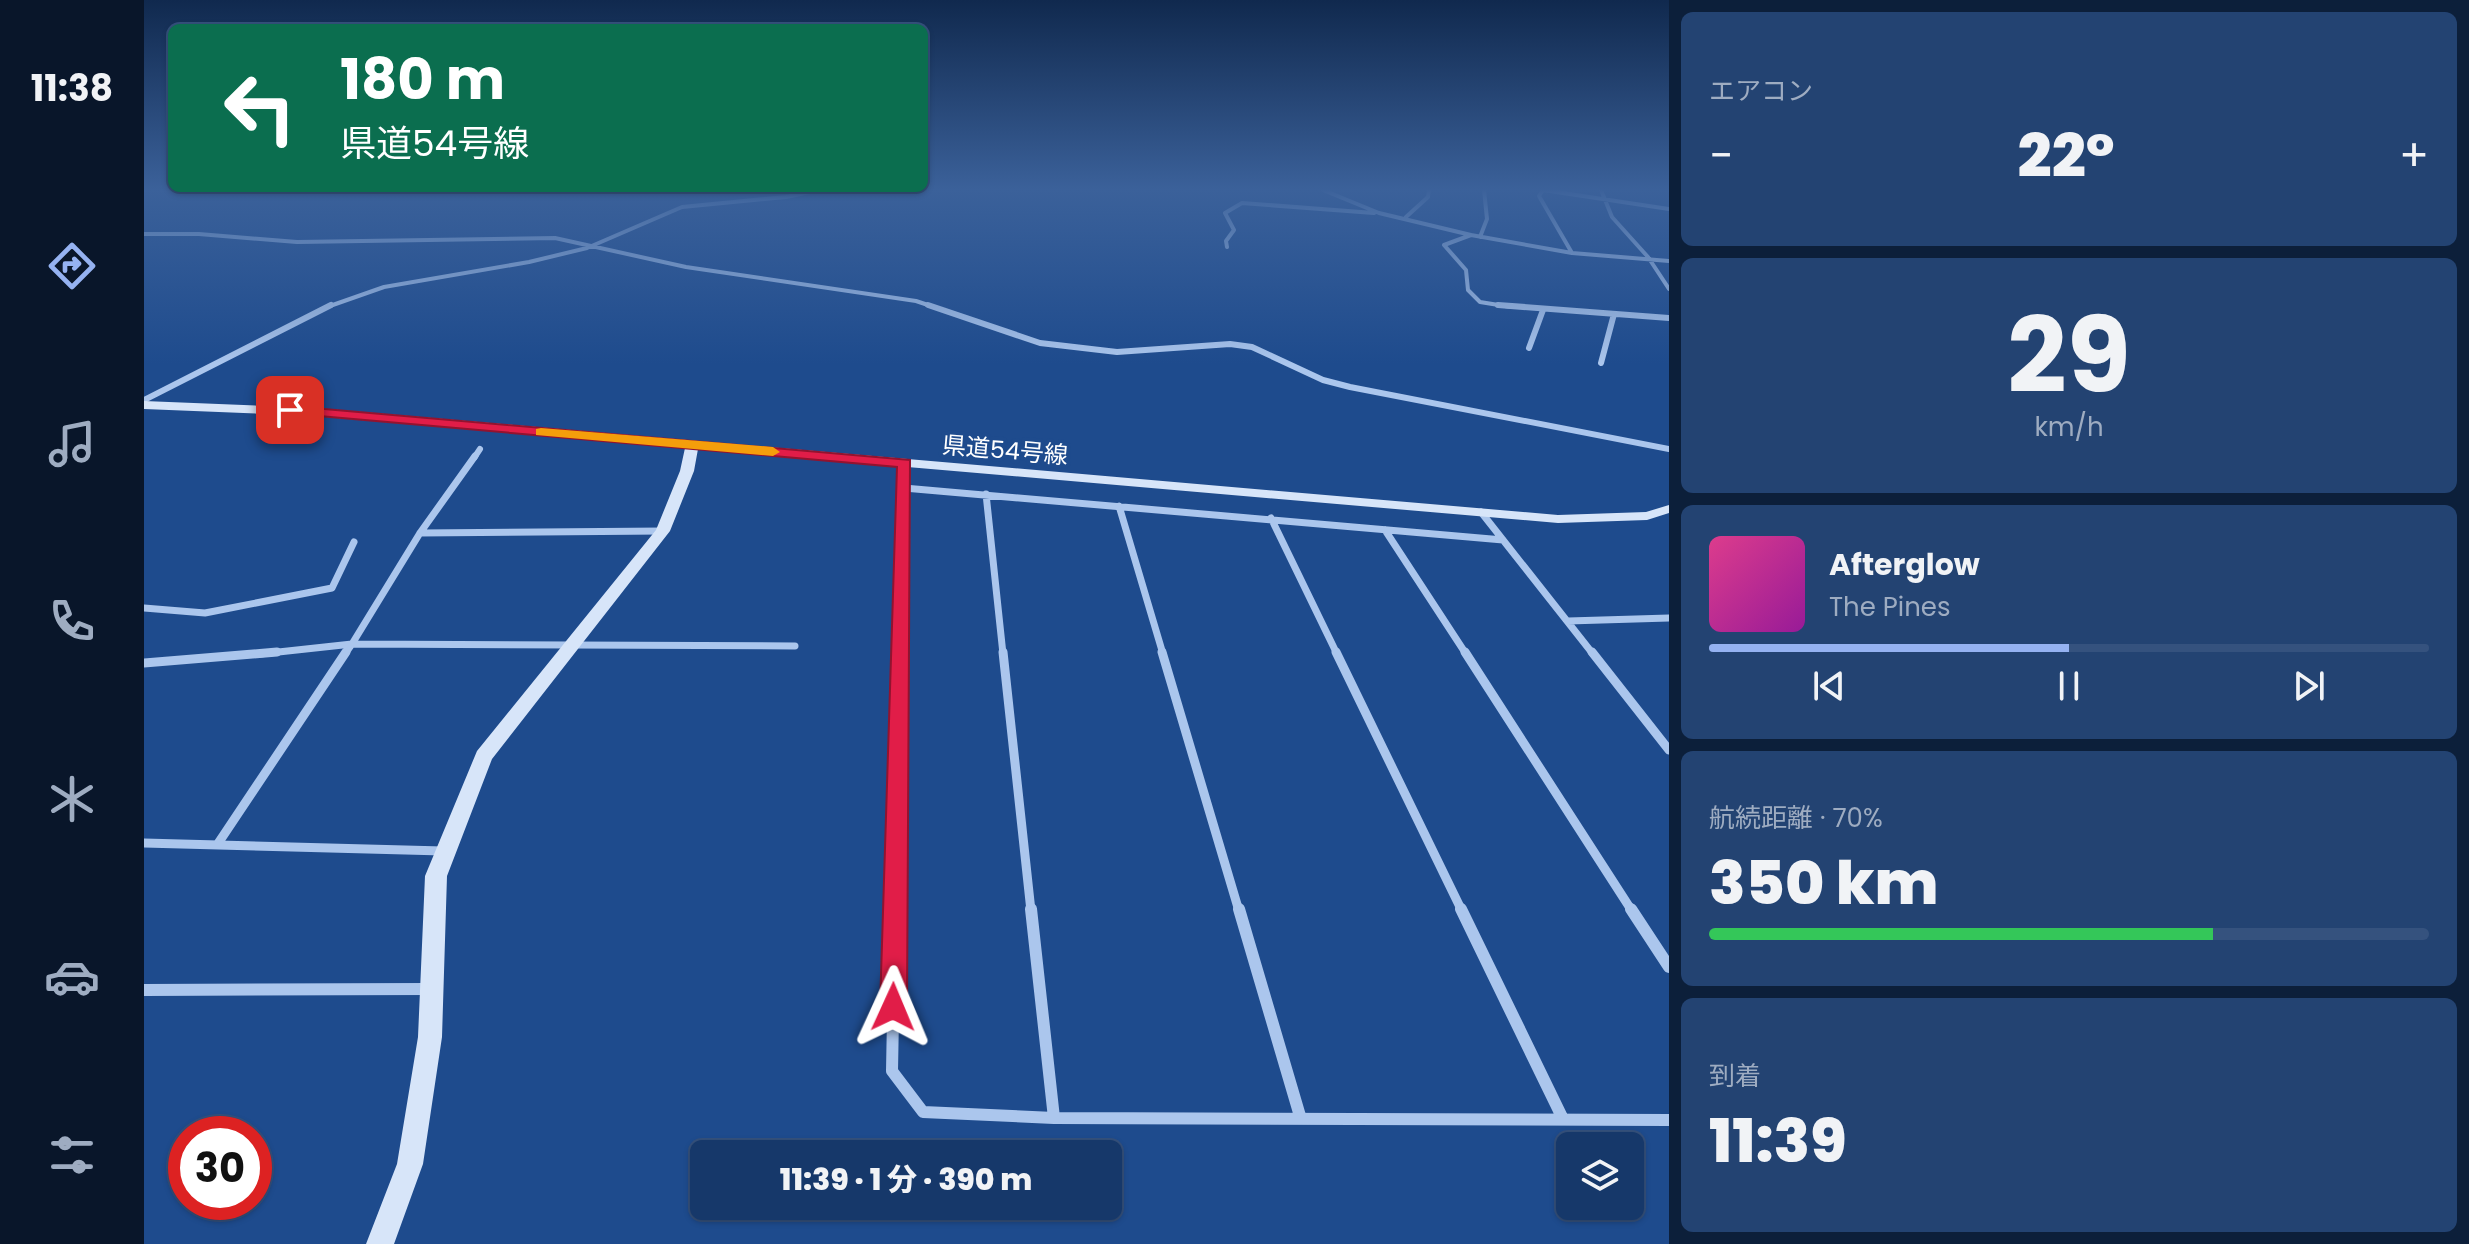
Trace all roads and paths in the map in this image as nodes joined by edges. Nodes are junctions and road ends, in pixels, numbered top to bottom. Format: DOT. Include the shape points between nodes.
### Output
graph roads {
  1 [pos="586,248"];
  2 [pos="595,248"];
  3 [pos="1447,248"];
  4 [pos="1544,248"];
  5 [pos="1569,248"];
  6 [pos="1642,248"];
  7 [pos="1572,253"];
  8 [pos="1651,259"];
  9 [pos="1669,261"];
  10 [pos="1669,289"];
  11 [pos="1543,310"];
  12 [pos="1614,314"];
  13 [pos="1669,318"];
  14 [pos="1529,348"];
  15 [pos="1601,363"];
  16 [pos="144,403"];
  17 [pos="692,445"];
  18 [pos="480,449"];
  19 [pos="1669,449"];
  20 [pos="905,463"];
  21 [pos="904,488"];
  22 [pos="986,494"];
  23 [pos="1119,506"];
  24 [pos="1669,509"];
  25 [pos="1481,512"];
  26 [pos="1271,518"];
  27 [pos="1385,530"];
  28 [pos="663,531"];
  29 [pos="420,533"];
  30 [pos="1503,540"];
  31 [pos="354,542"];
  32 [pos="144,608"];
  33 [pos="1669,618"];
  34 [pos="1568,621"];
  35 [pos="352,644"];
  36 [pos="574,644"];
  37 [pos="795,646"];
  38 [pos="144,663"];
  39 [pos="1669,750"];
  40 [pos="144,843"];
  41 [pos="217,845"];
  42 [pos="446,851"];
  43 [pos="1669,967"];
  44 [pos="432,989"];
  45 [pos="144,990"];
  46 [pos="1300,1116"];
  47 [pos="1054,1118"];
  48 [pos="1563,1119"];
  49 [pos="1669,1120"];
  50 [pos="380,1244"];
  1 -- 16 [label="street" via="355,295 185,376"];
  2 -- 19 [label="street" via="916,301 1021,338 1083,350 1252,347 1350,387"];
  3 -- 11 [label="street" via="1468,269 1468,290 1480,302"];
  4 -- 7 [label="street"];
  5 -- 7 [label="street"];
  6 -- 8 [label="street"];
  7 -- 8 [label="street"];
  8 -- 9 [label="street"];
  8 -- 10 [label="street"];
  11 -- 12 [label="street"];
  11 -- 14 [label="street"];
  12 -- 13 [label="street"];
  12 -- 15 [label="street"];
  16 -- 17 [label="main road, 県道54号線" via="315,412"];
  17 -- 20 [label="main road, 県道54号線"];
  17 -- 28 [label="main road"];
  18 -- 29 [label="street"];
  20 -- 21 [label="street"];
  20 -- 25 [label="main road, 県道54号線"];
  21 -- 22 [label="street"];
  21 -- 47 [label="street" via="892,1071 923,1112"];
  22 -- 23 [label="street"];
  22 -- 47 [label="street"];
  23 -- 26 [label="street"];
  23 -- 46 [label="street"];
  24 -- 25 [label="main road, 県道54号線" via="1604,519"];
  25 -- 30 [label="street"];
  26 -- 27 [label="street"];
  26 -- 48 [label="street"];
  27 -- 30 [label="street"];
  27 -- 43 [label="street"];
  28 -- 29 [label="street"];
  28 -- 36 [label="main road"];
  29 -- 35 [label="street"];
  30 -- 34 [label="street"];
  31 -- 32 [label="street" via="332,588 205,613"];
  33 -- 34 [label="street"];
  34 -- 39 [label="street"];
  35 -- 36 [label="street"];
  35 -- 38 [label="street"];
  35 -- 41 [label="street"];
  36 -- 37 [label="street"];
  36 -- 42 [label="main road" via="484,756"];
  40 -- 41 [label="street"];
  41 -- 42 [label="street"];
  42 -- 44 [label="main road" via="436,876"];
  44 -- 45 [label="street"];
  44 -- 50 [label="main road" via="430,1037 410,1164"];
  46 -- 47 [label="street"];
  46 -- 48 [label="street"];
  48 -- 49 [label="street"];
}
